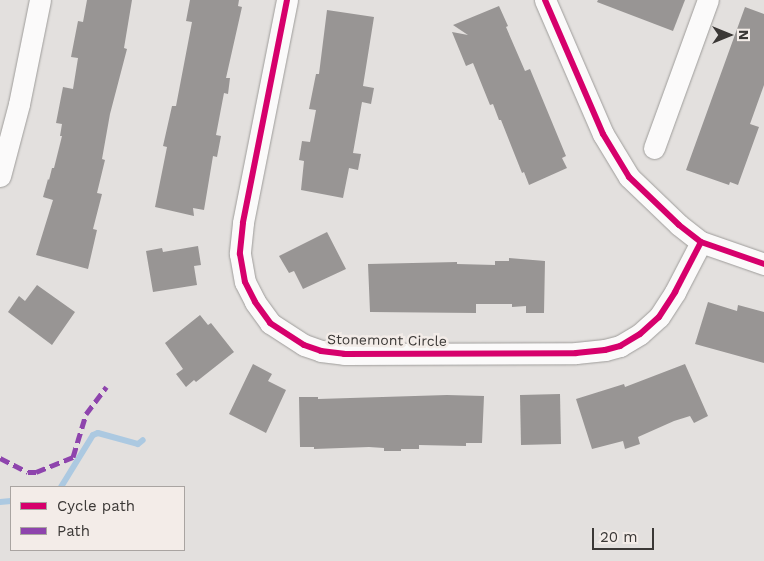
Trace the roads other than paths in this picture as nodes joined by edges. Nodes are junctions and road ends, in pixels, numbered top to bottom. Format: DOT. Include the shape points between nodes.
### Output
graph roads {
  1 [pos="40,0"];
  2 [pos="287,0"];
  3 [pos="545,0"];
  4 [pos="708,0"];
  5 [pos="654,148"];
  6 [pos="0,176"];
  7 [pos="701,242"];
  8 [pos="764,264"];
  1 -- 6 [label="street" via="19,104"];
  2 -- 7 [label="street, Stonemont Circle" via="243,224 240,254 245,282 255,302 270,324 292,338 321,351 344,354 576,353 605,350 620,346 640,334 659,317"];
  3 -- 7 [label="street" via="612,152 629,177 651,200"];
  4 -- 5 [label="street"];
  7 -- 8 [label="street"];
}
